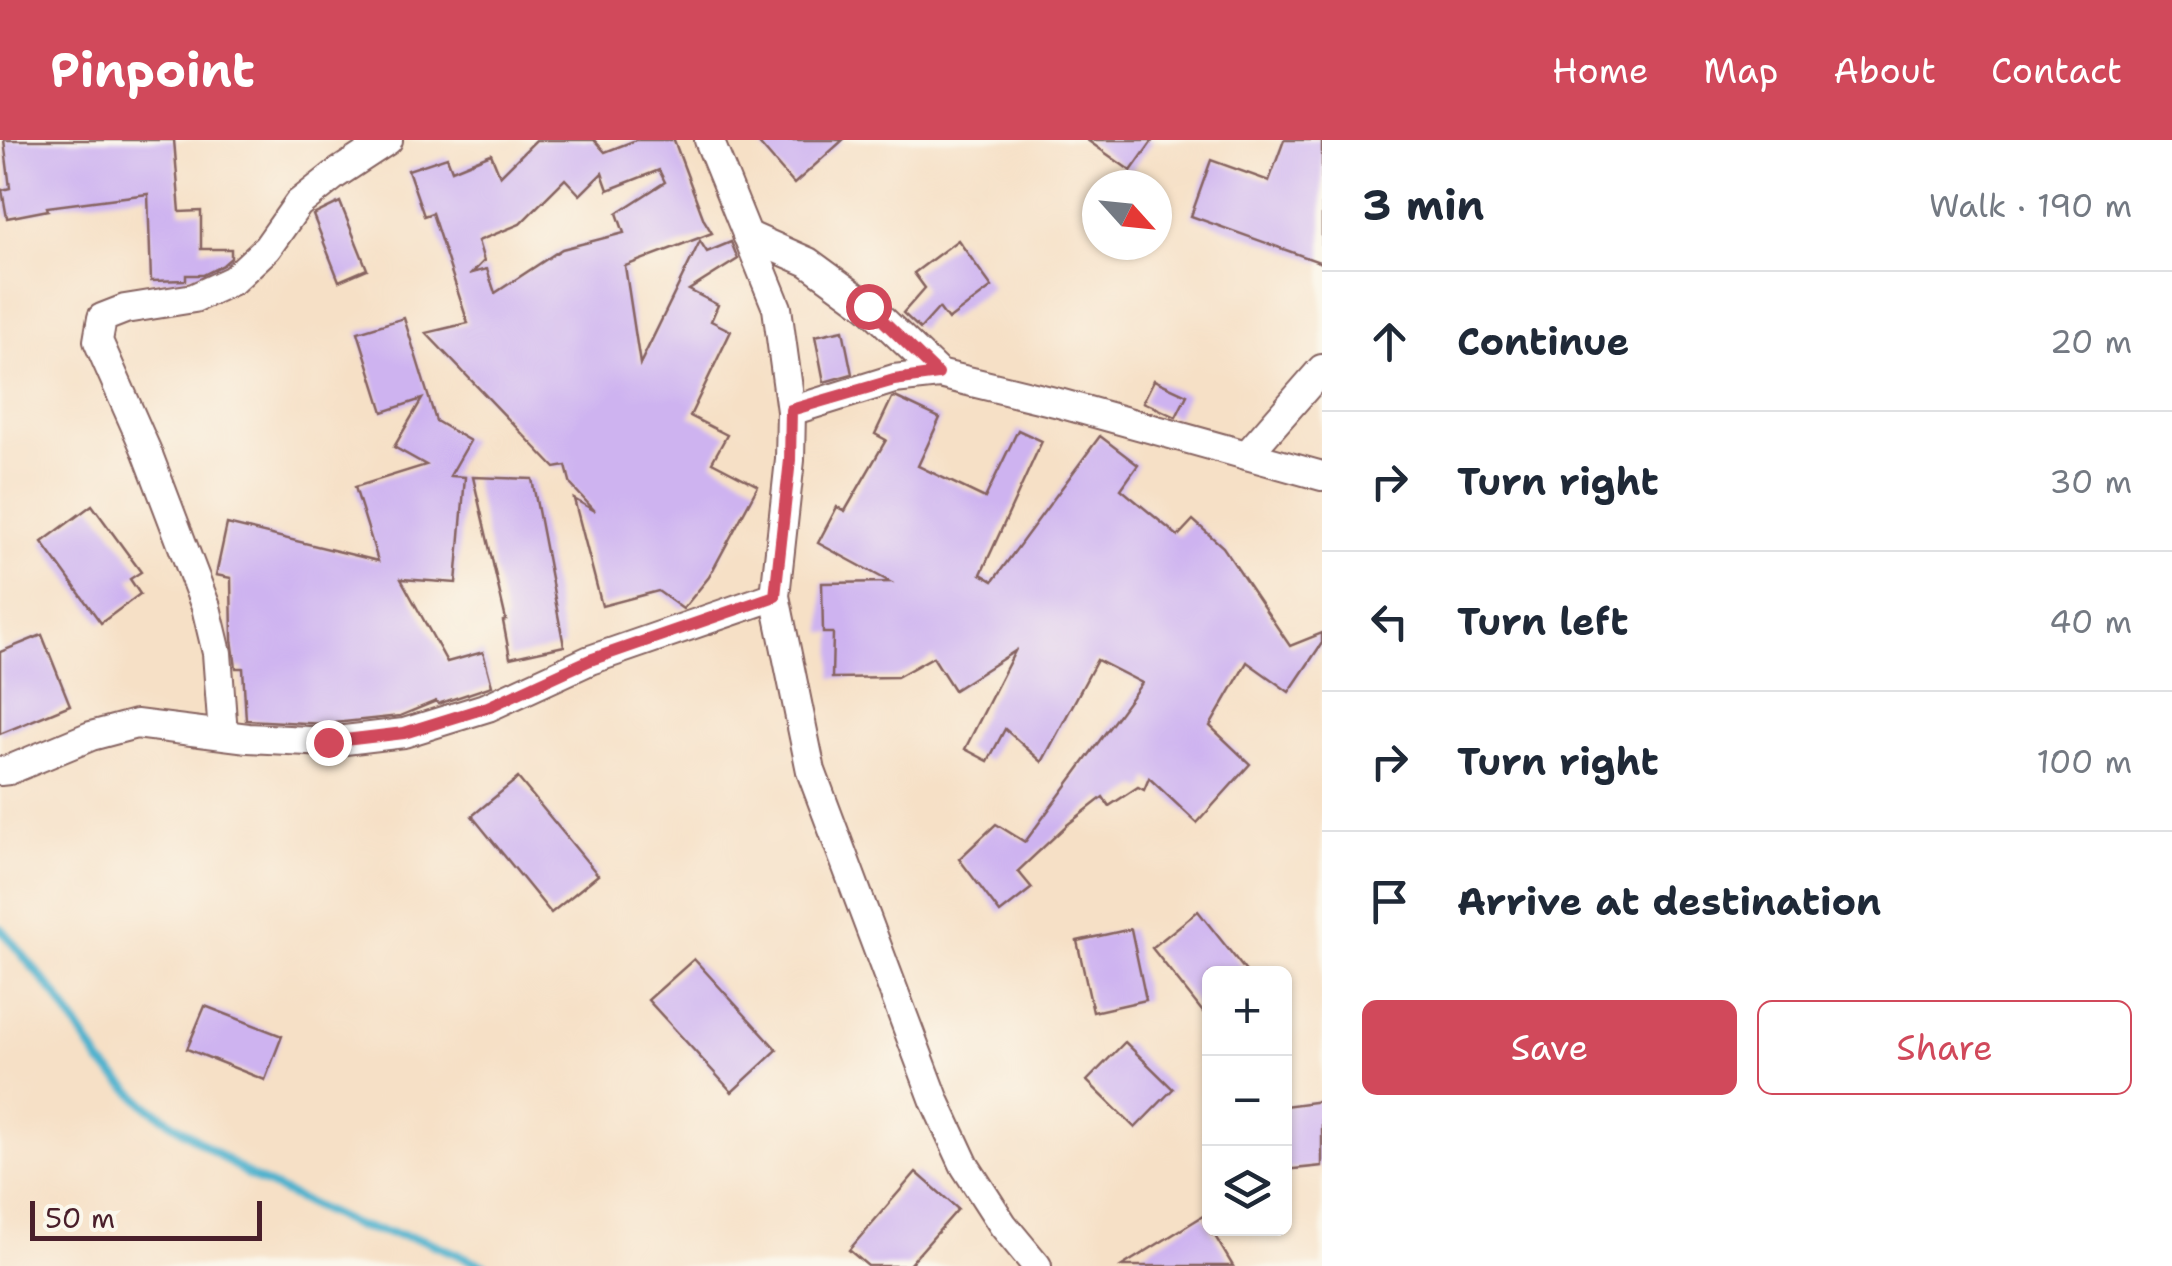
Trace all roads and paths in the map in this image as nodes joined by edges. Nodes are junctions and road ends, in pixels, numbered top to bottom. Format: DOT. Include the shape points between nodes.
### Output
graph roads {
  1 [pos="388,140"];
  2 [pos="709,140"];
  3 [pos="748,235"];
  4 [pos="1322,369"];
  5 [pos="938,374"];
  6 [pos="791,410"];
  7 [pos="1247,456"];
  8 [pos="1322,476"];
  9 [pos="775,596"];
  10 [pos="222,734"];
  11 [pos="0,770"];
  12 [pos="1037,1266"];
  1 -- 10 [label="street" via="298,204 267,248 233,280 194,298 102,318 98,341 206,606 217,653"];
  2 -- 3 [label="street"];
  3 -- 5 [label="street" via="808,262 868,306"];
  3 -- 6 [label="street" via="777,308"];
  4 -- 7 [label="street"];
  5 -- 6 [label="street"];
  5 -- 7 [label="street"];
  6 -- 9 [label="street"];
  7 -- 8 [label="street"];
  9 -- 10 [label="street" via="404,733 328,742"];
  9 -- 12 [label="street" via="811,771 935,1101 1002,1226"];
  10 -- 11 [label="street" via="136,724"];
}
